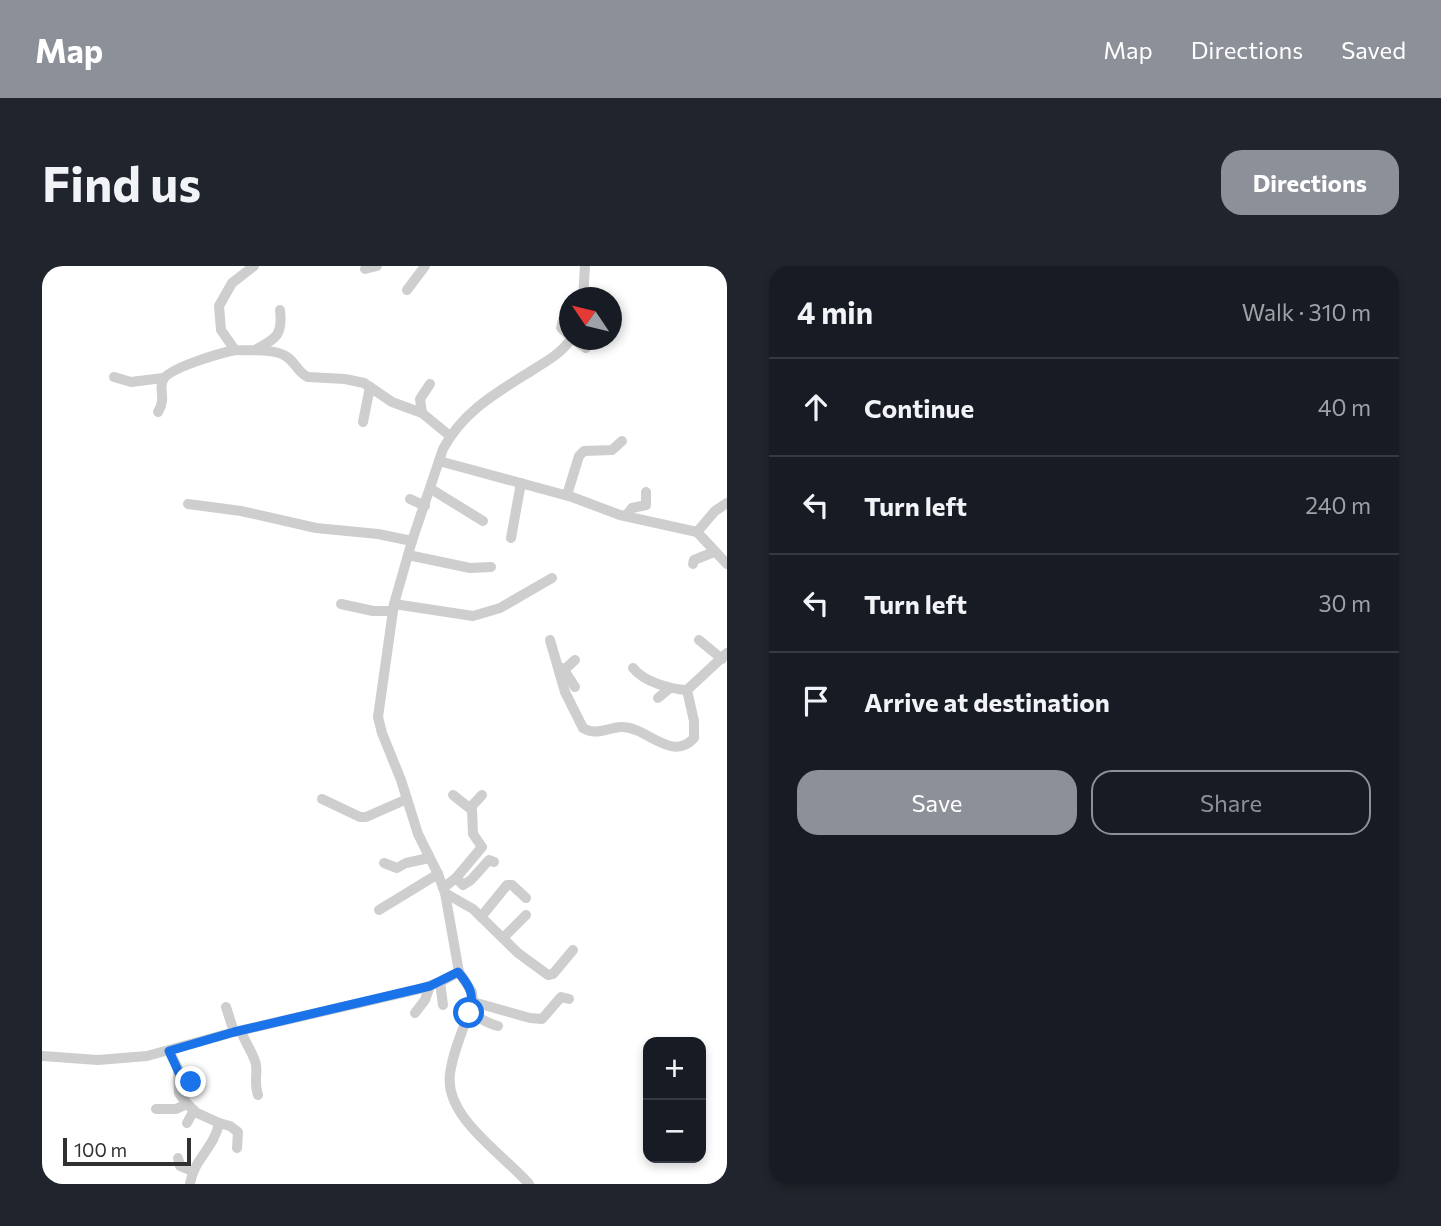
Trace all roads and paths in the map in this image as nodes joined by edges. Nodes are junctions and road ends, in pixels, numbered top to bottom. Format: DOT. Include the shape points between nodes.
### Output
graph roads {
  1 [pos="254,266"];
  2 [pos="425,266"];
  3 [pos="585,266"];
  4 [pos="585,287"];
  5 [pos="407,290"];
  6 [pos="280,310"];
  7 [pos="235,349"];
  8 [pos="560,350"];
  9 [pos="253,351"];
  10 [pos="114,377"];
  11 [pos="163,378"];
  12 [pos="430,384"];
  13 [pos="370,387"];
  14 [pos="158,412"];
  15 [pos="422,413"];
  16 [pos="363,422"];
  17 [pos="450,436"];
  18 [pos="622,442"];
  19 [pos="439,461"];
  20 [pos="521,483"];
  21 [pos="431,489"];
  22 [pos="646,492"];
  23 [pos="567,495"];
  24 [pos="410,499"];
  25 [pos="727,503"];
  26 [pos="188,504"];
  27 [pos="425,506"];
  28 [pos="626,516"];
  29 [pos="483,521"];
  30 [pos="697,531"];
  31 [pos="510,538"];
  32 [pos="412,541"];
  33 [pos="714,552"];
  34 [pos="408,555"];
  35 [pos="693,564"];
  36 [pos="727,564"];
  37 [pos="491,567"];
  38 [pos="552,578"];
  39 [pos="341,604"];
  40 [pos="393,607"];
  41 [pos="550,640"];
  42 [pos="699,640"];
  43 [pos="724,656"];
  44 [pos="575,660"];
  45 [pos="561,668"];
  46 [pos="633,668"];
  47 [pos="575,687"];
  48 [pos="670,688"];
  49 [pos="687,690"];
  50 [pos="658,698"];
  51 [pos="453,795"];
  52 [pos="482,795"];
  53 [pos="322,799"];
  54 [pos="407,799"];
  55 [pos="470,808"];
  56 [pos="429,858"];
  57 [pos="494,862"];
  58 [pos="384,863"];
  59 [pos="438,874"];
  60 [pos="456,878"];
  61 [pos="444,891"];
  62 [pos="526,898"];
  63 [pos="379,910"];
  64 [pos="526,915"];
  65 [pos="481,917"];
  66 [pos="503,938"];
  67 [pos="573,950"];
  68 [pos="458,972"];
  69 [pos="435,984"];
  70 [pos="569,999"];
  71 [pos="473,1002"];
  72 [pos="443,1004"];
  73 [pos="226,1007"];
  74 [pos="415,1013"];
  75 [pos="469,1013"];
  76 [pos="498,1026"];
  77 [pos="238,1031"];
  78 [pos="169,1051"];
  79 [pos="42,1056"];
  80 [pos="122,1059"];
  81 [pos="124,1072"];
  82 [pos="180,1075"];
  83 [pos="201,1085"];
  84 [pos="258,1095"];
  85 [pos="190,1107"];
  86 [pos="156,1109"];
  87 [pos="187,1123"];
  88 [pos="219,1123"];
  89 [pos="237,1148"];
  90 [pos="178,1158"];
  91 [pos="194,1168"];
  92 [pos="207,1171"];
  93 [pos="190,1184"];
  94 [pos="529,1184"];
  1 -- 7 [label="street" via="232,283 219,306 220,330"];
  2 -- 5 [label="street"];
  3 -- 4 [label="street"];
  6 -- 9 [label="street" via="277,337"];
  7 -- 9 [label="street"];
  7 -- 11 [label="street"];
  8 -- 17 [label="street" via="491,396"];
  9 -- 13 [label="street" via="282,354 308,377 354,380"];
  10 -- 11 [label="street" via="131,382"];
  11 -- 14 [label="street"];
  12 -- 15 [label="street" via="420,399"];
  13 -- 15 [label="street" via="392,402"];
  13 -- 16 [label="street"];
  15 -- 17 [label="street"];
  17 -- 19 [label="street"];
  18 -- 23 [label="street" via="612,450 579,456"];
  19 -- 20 [label="street"];
  19 -- 21 [label="street"];
  20 -- 23 [label="street"];
  20 -- 31 [label="street"];
  21 -- 27 [label="street"];
  21 -- 29 [label="street"];
  22 -- 28 [label="street" via="646,505 632,508"];
  23 -- 28 [label="street"];
  24 -- 27 [label="street"];
  25 -- 30 [label="street"];
  26 -- 32 [label="street"];
  27 -- 32 [label="street"];
  28 -- 30 [label="street"];
  30 -- 33 [label="street"];
  32 -- 34 [label="street"];
  33 -- 35 [label="street"];
  33 -- 36 [label="street"];
  34 -- 37 [label="street" via="470,568"];
  34 -- 40 [label="street"];
  38 -- 40 [label="street" via="500,608 474,616"];
  39 -- 40 [label="street" via="363,610"];
  40 -- 54 [label="street" via="378,717"];
  41 -- 45 [label="street"];
  42 -- 43 [label="street"];
  43 -- 49 [label="street"];
  44 -- 45 [label="street"];
  45 -- 47 [label="street"];
  45 -- 49 [label="street" via="565,692 583,728 595,733 632,728 667,746 691,742 695,731"];
  46 -- 48 [label="street" via="643,679"];
  48 -- 49 [label="street"];
  48 -- 50 [label="street"];
  51 -- 55 [label="street"];
  52 -- 55 [label="street"];
  53 -- 54 [label="street" via="366,817"];
  54 -- 56 [label="street"];
  55 -- 60 [label="street" via="473,834 482,847"];
  56 -- 58 [label="street" via="397,868"];
  56 -- 59 [label="street"];
  57 -- 60 [label="street" via="489,860 463,885"];
  59 -- 61 [label="street"];
  59 -- 63 [label="street"];
  60 -- 61 [label="street"];
  61 -- 65 [label="street"];
  61 -- 68 [label="street"];
  62 -- 65 [label="street" via="507,885"];
  64 -- 66 [label="street"];
  65 -- 66 [label="street"];
  66 -- 67 [label="street" via="548,975"];
  68 -- 69 [label="street"];
  68 -- 71 [label="street" via="472,992"];
  69 -- 72 [label="street"];
  69 -- 74 [label="street"];
  69 -- 77 [label="street"];
  70 -- 71 [label="street" via="562,996 546,1017 537,1020"];
  71 -- 75 [label="street"];
  73 -- 77 [label="street"];
  75 -- 76 [label="street"];
  75 -- 94 [label="street" via="450,1073 452,1094 462,1117"];
  77 -- 78 [label="street"];
  77 -- 84 [label="street" via="256,1064"];
  78 -- 80 [label="street"];
  78 -- 82 [label="street"];
  79 -- 80 [label="street"];
  80 -- 81 [label="street"];
  82 -- 83 [label="street"];
  82 -- 85 [label="street" via="179,1093"];
  85 -- 86 [label="street"];
  85 -- 87 [label="street"];
  85 -- 88 [label="street"];
  88 -- 89 [label="street" via="238,1132"];
  88 -- 91 [label="street" via="214,1140"];
  90 -- 91 [label="street" via="180,1166"];
  91 -- 92 [label="street"];
  91 -- 93 [label="street"];
}
